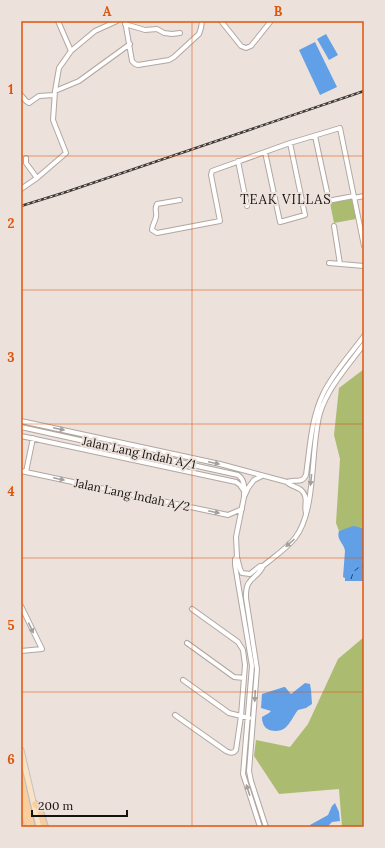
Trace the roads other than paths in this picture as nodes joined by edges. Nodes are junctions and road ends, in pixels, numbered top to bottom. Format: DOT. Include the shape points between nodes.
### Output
graph roads {
  1 [pos="58,21"];
  2 [pos="117,21"];
  3 [pos="202,21"];
  4 [pos="221,21"];
  5 [pos="271,21"];
  6 [pos="125,22"];
  7 [pos="180,33"];
  8 [pos="130,44"];
  9 [pos="71,51"];
  10 [pos="54,93"];
  11 [pos="21,95"];
  12 [pos="315,136"];
  13 [pos="290,143"];
  14 [pos="265,152"];
  15 [pos="26,158"];
  16 [pos="238,161"];
  17 [pos="36,178"];
  18 [pos="21,189"];
  19 [pos="364,196"];
  20 [pos="354,197"];
  21 [pos="180,200"];
  22 [pos="329,201"];
  23 [pos="317,203"];
  24 [pos="247,206"];
  25 [pos="334,226"];
  26 [pos="364,246"];
  27 [pos="329,263"];
  28 [pos="340,264"];
  29 [pos="364,266"];
  30 [pos="364,336"];
  31 [pos="364,344"];
  32 [pos="21,421"];
  33 [pos="21,427"];
  34 [pos="60,435"];
  35 [pos="21,436"];
  36 [pos="33,438"];
  37 [pos="68,446"];
  38 [pos="23,471"];
  39 [pos="262,476"];
  40 [pos="287,482"];
  41 [pos="244,492"];
  42 [pos="244,498"];
  43 [pos="242,509"];
  44 [pos="306,513"];
  45 [pos="237,557"];
  46 [pos="263,566"];
  47 [pos="21,606"];
  48 [pos="192,609"];
  49 [pos="187,644"];
  50 [pos="21,651"];
  51 [pos="244,678"];
  52 [pos="183,680"];
  53 [pos="175,715"];
  54 [pos="241,716"];
  55 [pos="248,718"];
  56 [pos="253,719"];
  57 [pos="21,750"];
  58 [pos="21,778"];
  59 [pos="21,800"];
  60 [pos="35,804"];
  61 [pos="28,827"];
  62 [pos="32,827"];
  63 [pos="39,827"];
  64 [pos="45,827"];
  65 [pos="260,827"];
  66 [pos="266,827"];
  1 -- 9 [label="street"];
  2 -- 9 [label="street" via="95,31"];
  3 -- 8 [label="street" via="194,39 170,60 135,64 132,61"];
  4 -- 5 [label="street" via="241,46 246,48 251,46"];
  6 -- 7 [label="street" via="145,30 157,29 164,33"];
  6 -- 8 [label="street"];
  8 -- 10 [label="street" via="79,81"];
  9 -- 10 [label="street" via="59,68"];
  10 -- 11 [label="street" via="39,96 29,103"];
  10 -- 17 [label="street" via="53,120 66,153"];
  12 -- 13 [label="street"];
  12 -- 20 [label="street" via="340,128"];
  12 -- 22 [label="street"];
  13 -- 14 [label="street"];
  13 -- 14 [label="street" via="305,215 280,222"];
  14 -- 16 [label="street"];
  15 -- 17 [label="street" via="26,163"];
  16 -- 21 [label="street" via="214,170 211,175 220,221 156,233 152,230 157,204"];
  16 -- 24 [label="street"];
  17 -- 18 [label="street"];
  19 -- 20 [label="street"];
  20 -- 22 [label="street"];
  20 -- 26 [label="street"];
  22 -- 23 [label="street"];
  25 -- 28 [label="street"];
  27 -- 28 [label="street"];
  28 -- 29 [label="street"];
  30 -- 40 [label="street" via="327,386 321,399 313,424 305,477 300,481"];
  31 -- 44 [label="street, one-way" via="333,386 320,413"];
  32 -- 39 [label="street, one-way" via="220,464"];
  33 -- 34 [label="street, Jalan Lang Indah A/1"];
  34 -- 37 [label="street"];
  34 -- 41 [label="street, Jalan Lang Indah A/1" via="238,475 244,483"];
  35 -- 36 [label="street, Jalan Lang Indah A/1"];
  36 -- 37 [label="street, Jalan Lang Indah A/1"];
  36 -- 38 [label="street"];
  37 -- 41 [label="street, Jalan Lang Indah A/1" via="236,482"];
  38 -- 43 [label="street, Jalan Lang Indah A/2, one-way" via="228,516"];
  39 -- 40 [label="street"];
  39 -- 42 [label="street" via="251,482"];
  40 -- 44 [label="street" via="304,493"];
  41 -- 42 [label="street, Jalan Lang Indah A/1"];
  42 -- 43 [label="street"];
  43 -- 45 [label="street" via="235,541"];
  44 -- 46 [label="street, one-way" via="294,539"];
  45 -- 46 [label="street" via="240,570 244,574 250,574"];
  45 -- 55 [label="street" via="235,565 252,666"];
  46 -- 56 [label="street, one-way" via="246,590 256,665"];
  47 -- 50 [label="street, one-way" via="42,649"];
  48 -- 51 [label="street" via="238,642 245,661"];
  49 -- 51 [label="street" via="234,677"];
  51 -- 54 [label="street"];
  52 -- 54 [label="street" via="229,713"];
  53 -- 54 [label="street" via="231,753 237,748"];
  54 -- 55 [label="street"];
  55 -- 56 [label="street"];
  65 -- 55 [label="street, one-way" via="243,774"];
  56 -- 66 [label="street" via="250,776"];
  57 -- 60 [label="main road"];
  58 -- 62 [label="highway"];
  59 -- 61 [label="highway"];
  60 -- 63 [label="main road"];
  60 -- 64 [label="highway" via="39,808"];
}
